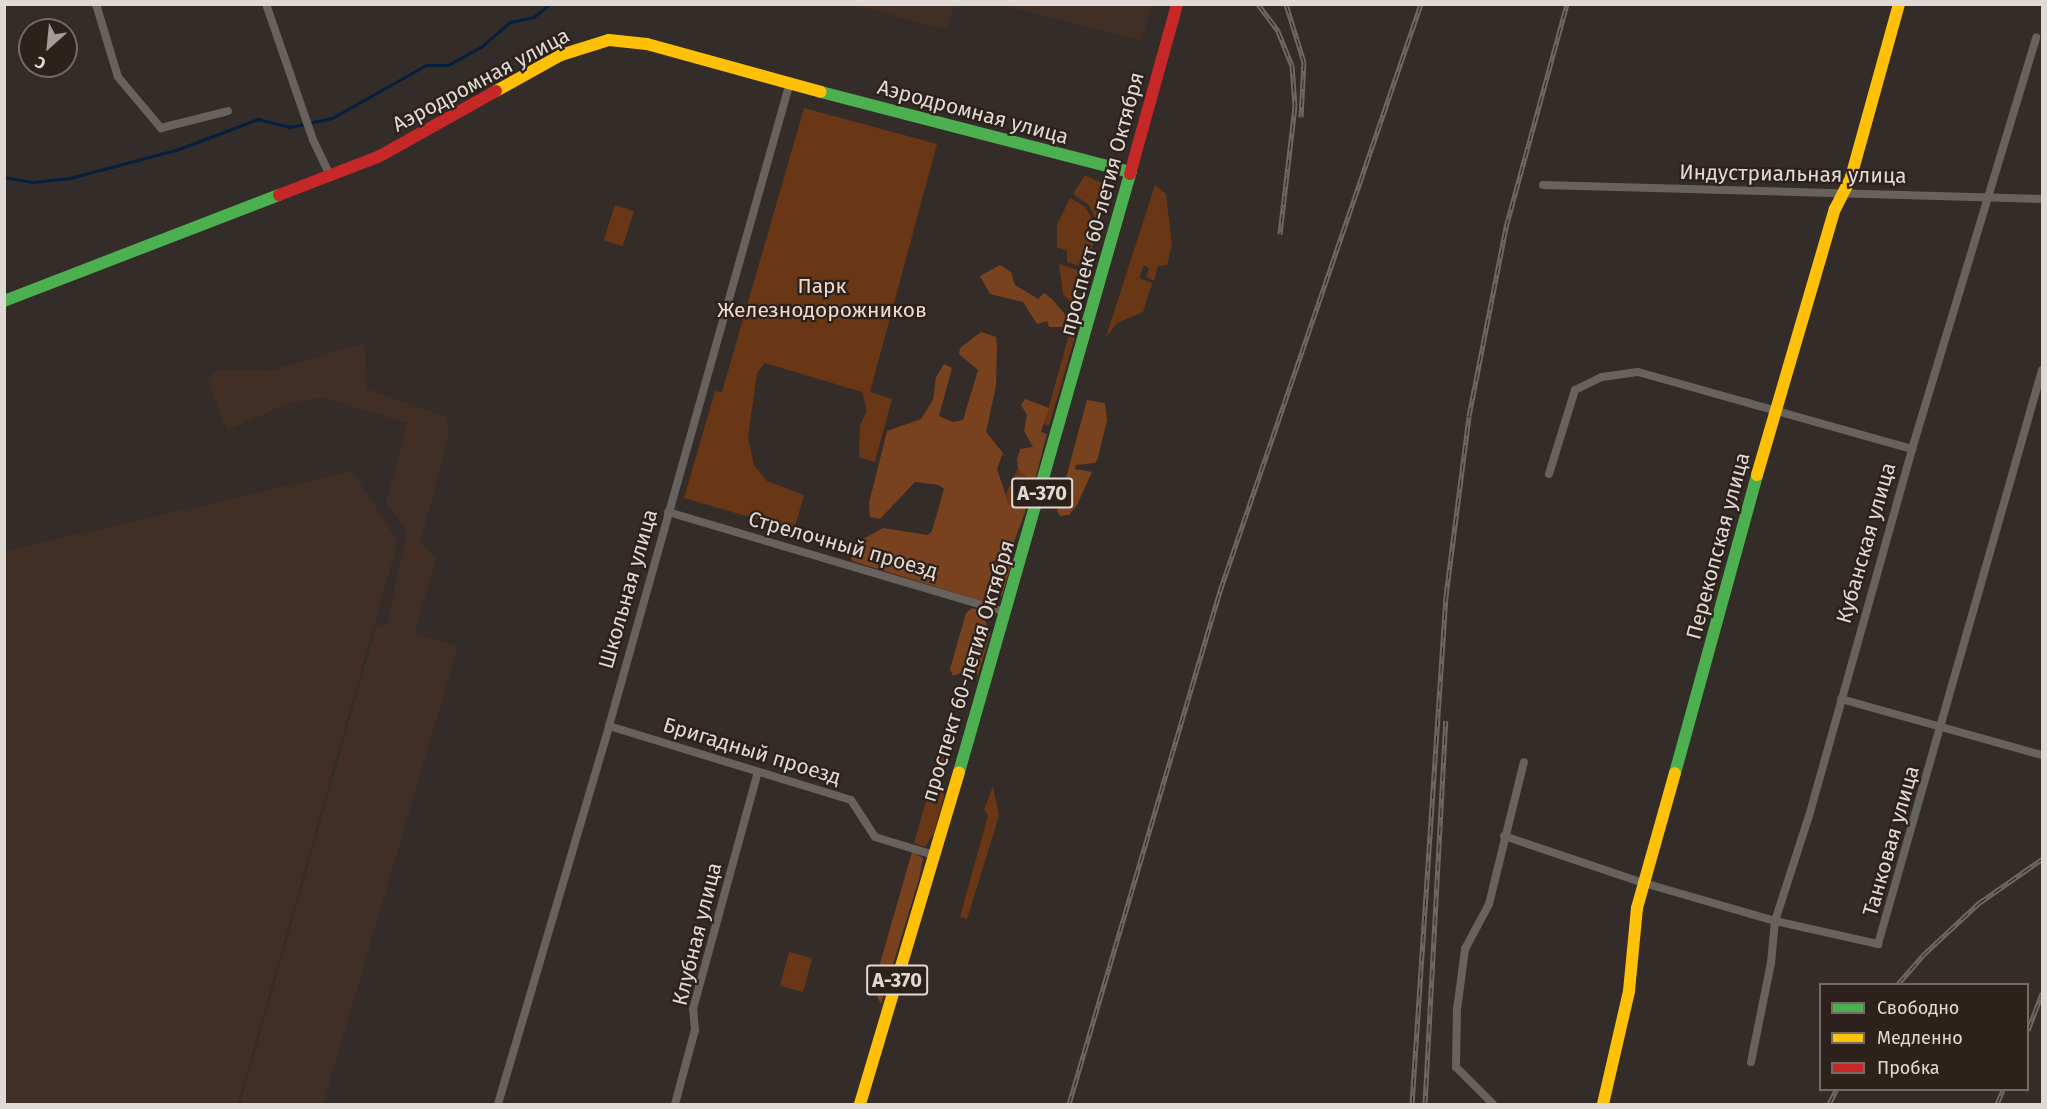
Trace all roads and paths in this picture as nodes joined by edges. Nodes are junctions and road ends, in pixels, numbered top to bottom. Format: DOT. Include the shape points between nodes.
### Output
graph roads {
  1 [pos="96,4"];
  2 [pos="266,4"];
  3 [pos="1178,4"];
  4 [pos="1899,4"];
  5 [pos="2036,37"];
  6 [pos="790,82"];
  7 [pos="228,111"];
  8 [pos="1131,172"];
  9 [pos="331,177"];
  10 [pos="1544,186"];
  11 [pos="1844,193"];
  12 [pos="1987,196"];
  13 [pos="2043,199"];
  14 [pos="4,301"];
  15 [pos="2043,370"];
  16 [pos="1776,408"];
  17 [pos="1912,449"];
  18 [pos="1549,474"];
  19 [pos="668,512"];
  20 [pos="1006,612"];
  21 [pos="1841,699"];
  22 [pos="609,726"];
  23 [pos="1942,727"];
  24 [pos="2043,755"];
  25 [pos="1524,762"];
  26 [pos="758,772"];
  27 [pos="1504,836"];
  28 [pos="934,855"];
  29 [pos="1644,884"];
  30 [pos="1775,921"];
  31 [pos="1751,1062"];
  32 [pos="498,1104"];
  33 [pos="675,1104"];
  34 [pos="860,1104"];
  35 [pos="1493,1104"];
  36 [pos="1604,1104"];
  1 -- 7 [label="street" via="118,78 161,128"];
  2 -- 9 [label="street" via="308,127"];
  3 -- 8 [label="main road, проспект 60-летия Октября / А-370"];
  4 -- 11 [label="main road, Перекопская улица"];
  5 -- 12 [label="street, Кубанская улица"];
  6 -- 8 [label="main road, Аэродромная улица" via="921,120"];
  6 -- 9 [label="main road, Аэродромная улица" via="647,44 609,40 593,43 561,55 380,156"];
  6 -- 19 [label="street, Школьная улица"];
  8 -- 20 [label="main road, проспект 60-летия Октября / А-370"];
  9 -- 14 [label="main road, Аэродромная улица"];
  10 -- 11 [label="street, Индустриальная улица"];
  11 -- 12 [label="street, Индустриальная улица"];
  11 -- 16 [label="main road, Перекопская улица" via="1835,209"];
  12 -- 13 [label="street, Индустриальная улица"];
  12 -- 17 [label="street, Кубанская улица"];
  15 -- 23 [label="street, Танковая улица"];
  16 -- 17 [label="street"];
  16 -- 18 [label="street" via="1649,372 1612,374 1575,390"];
  16 -- 29 [label="main road, Перекопская улица"];
  17 -- 21 [label="street, Кубанская улица"];
  19 -- 20 [label="street, Стрелочный проезд"];
  19 -- 22 [label="street, Школьная улица"];
  20 -- 28 [label="main road, проспект 60-летия Октября / А-370"];
  21 -- 23 [label="street"];
  21 -- 30 [label="street, Кубанская улица"];
  22 -- 26 [label="street, Бригадный проезд"];
  22 -- 32 [label="street, Школьная улица"];
  23 -- 24 [label="street"];
  23 -- 30 [label="street, Танковая улица" via="1881,941 1874,945"];
  25 -- 27 [label="street"];
  26 -- 28 [label="street, Бригадный проезд" via="851,800 875,837"];
  26 -- 33 [label="street, Клубная улица" via="693,1009 695,1030"];
  27 -- 29 [label="street, Танковая улица"];
  27 -- 35 [label="street" via="1489,904 1463,955 1454,1060 1460,1074"];
  28 -- 34 [label="main road, проспект 60-летия Октября / А-370"];
  29 -- 30 [label="street, Танковая улица"];
  29 -- 36 [label="main road, Перекопская улица" via="1637,908 1629,991"];
  30 -- 31 [label="street, Кубанская улица" via="1771,963"];
}
